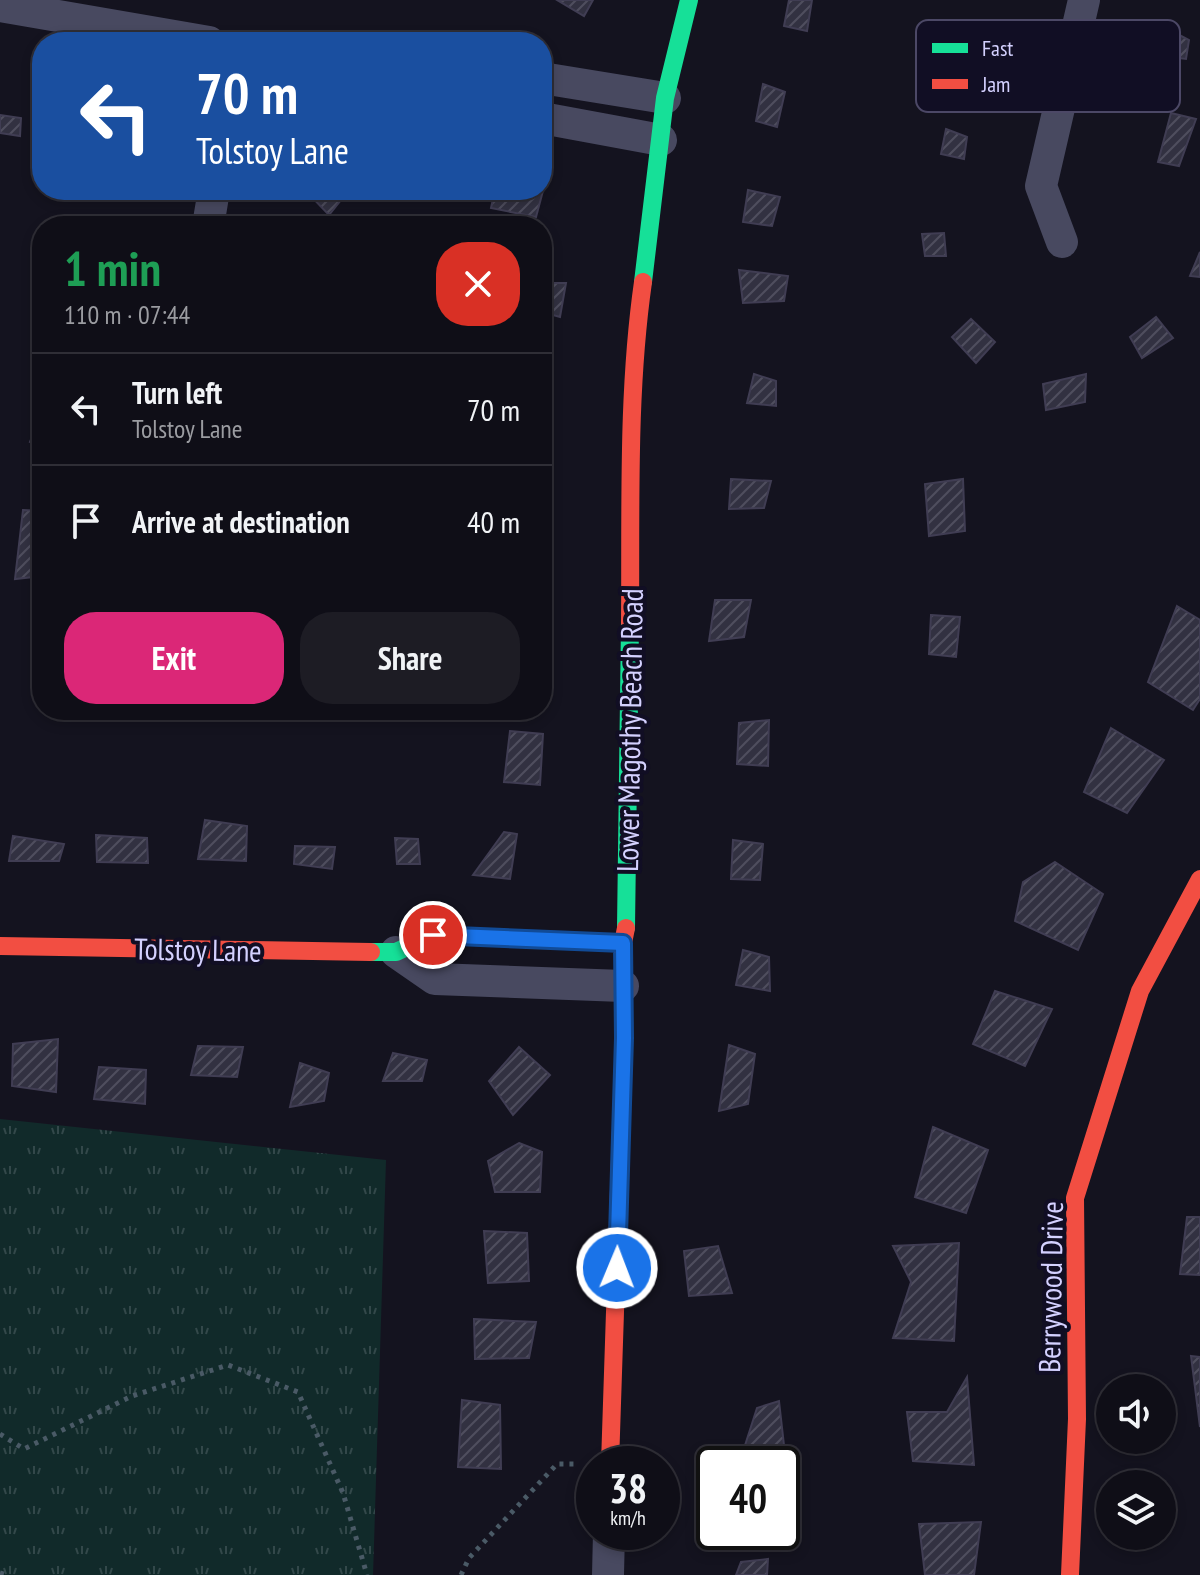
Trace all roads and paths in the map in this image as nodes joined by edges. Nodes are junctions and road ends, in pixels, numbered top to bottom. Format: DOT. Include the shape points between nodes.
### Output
graph roads {
  1 [pos="689,0"];
  2 [pos="1084,0"];
  3 [pos="0,6"];
  4 [pos="1079,20"];
  5 [pos="151,32"];
  6 [pos="552,80"];
  7 [pos="665,98"];
  8 [pos="1058,112"];
  9 [pos="552,120"];
  10 [pos="661,140"];
  11 [pos="1062,242"];
  12 [pos="1200,879"];
  13 [pos="623,943"];
  14 [pos="0,946"];
  15 [pos="396,952"];
  16 [pos="623,986"];
  17 [pos="0,1434"];
  18 [pos="610,1446"];
  19 [pos="574,1464"];
  20 [pos="609,1550"];
  21 [pos="0,1573"];
  22 [pos="7,1575"];
  23 [pos="367,1575"];
  24 [pos="461,1575"];
  25 [pos="608,1575"];
  26 [pos="1070,1575"];
  1 -- 7 [label="street, Lower Magothy Beach Road"];
  2 -- 4 [label="street"];
  3 -- 5 [label="street"];
  6 -- 7 [label="street"];
  7 -- 10 [label="street, Lower Magothy Beach Road"];
  8 -- 11 [label="street" via="1041,186"];
  9 -- 10 [label="street"];
  10 -- 13 [label="street, Lower Magothy Beach Road" via="638,317"];
  12 -- 26 [label="street, Berrywood Drive" via="1140,991 1075,1198 1077,1419"];
  13 -- 15 [label="street, Tolstoy Lane" via="433,935"];
  13 -- 16 [label="street, Lower Magothy Beach Road"];
  14 -- 15 [label="street, Tolstoy Lane"];
  15 -- 16 [label="street" via="435,979"];
  16 -- 18 [label="street, Lower Magothy Beach Road"];
  17 -- 23 [label="path" via="24,1449 132,1396 228,1365 298,1392 343,1493"];
  19 -- 24 [label="path" via="557,1464 469,1558"];
  20 -- 25 [label="street"];
  21 -- 22 [label="path"];
}
